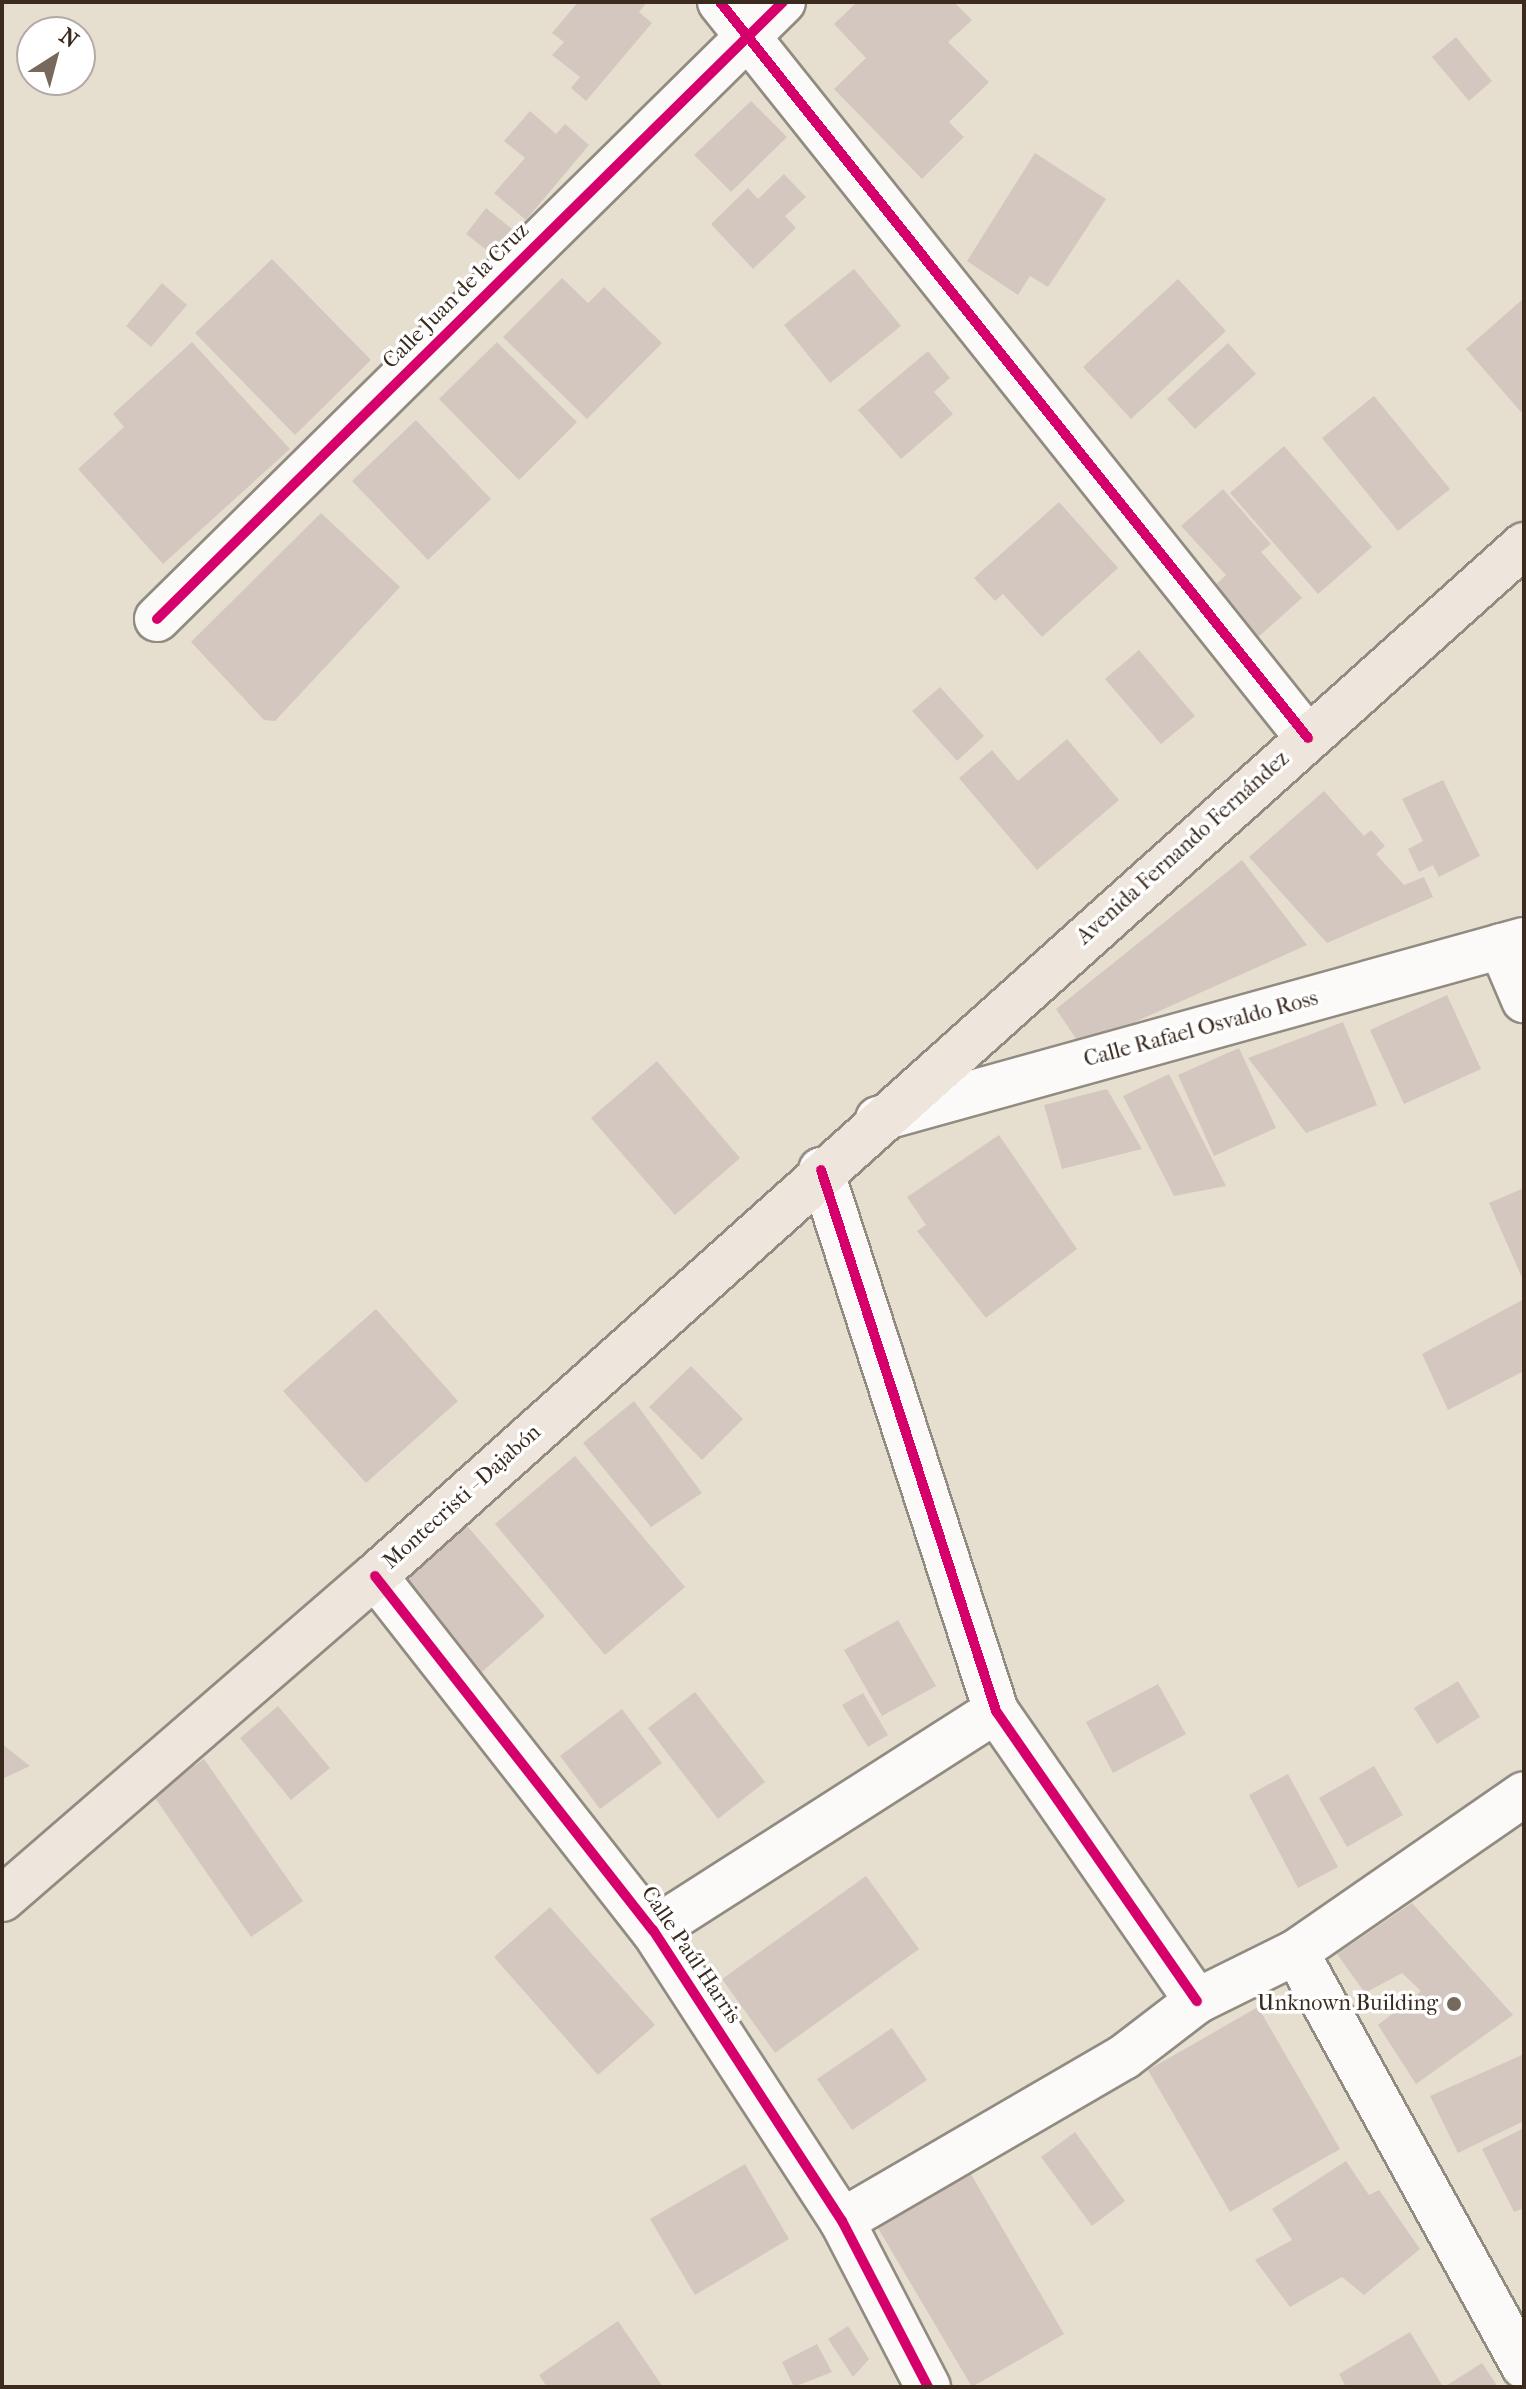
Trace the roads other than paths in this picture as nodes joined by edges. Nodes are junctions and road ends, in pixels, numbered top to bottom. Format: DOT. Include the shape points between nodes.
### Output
graph roads {
  1 [pos="720,2"];
  2 [pos="783,2"];
  3 [pos="749,34"];
  4 [pos="1524,545"];
  5 [pos="157,619"];
  6 [pos="1308,738"];
  7 [pos="1512,943"];
  8 [pos="1524,1000"];
  9 [pos="878,1119"];
  10 [pos="821,1170"];
  11 [pos="375,1576"];
  12 [pos="996,1711"];
  13 [pos="1524,1794"];
  14 [pos="2,1899"];
  15 [pos="653,1930"];
  16 [pos="1296,1952"];
  17 [pos="1197,2001"];
  18 [pos="842,2221"];
  19 [pos="1524,2366"];
  20 [pos="928,2387"];
  1 -- 3 [label="street"];
  2 -- 3 [label="street, Calle Juan de la Cruz"];
  3 -- 5 [label="street, Calle Juan de la Cruz"];
  3 -- 6 [label="street"];
  4 -- 6 [label="main road, Avenida Fernando Fernández"];
  6 -- 9 [label="main road, Avenida Fernando Fernández"];
  7 -- 8 [label="street"];
  7 -- 9 [label="street, Calle Rafael Osvaldo Ross"];
  9 -- 10 [label="main road, Montecristi - Dajabón"];
  10 -- 11 [label="main road, Montecristi - Dajabón"];
  10 -- 12 [label="street"];
  11 -- 14 [label="main road, Montecristi - Dajabón"];
  11 -- 15 [label="street, Calle Paúl Harris"];
  12 -- 15 [label="street"];
  12 -- 17 [label="street"];
  13 -- 16 [label="street"];
  15 -- 18 [label="street, Calle Paúl Harris"];
  16 -- 17 [label="street"];
  16 -- 19 [label="street"];
  17 -- 18 [label="street" via="1124,2057"];
  18 -- 20 [label="street, Calle Paúl Harris"];
}
